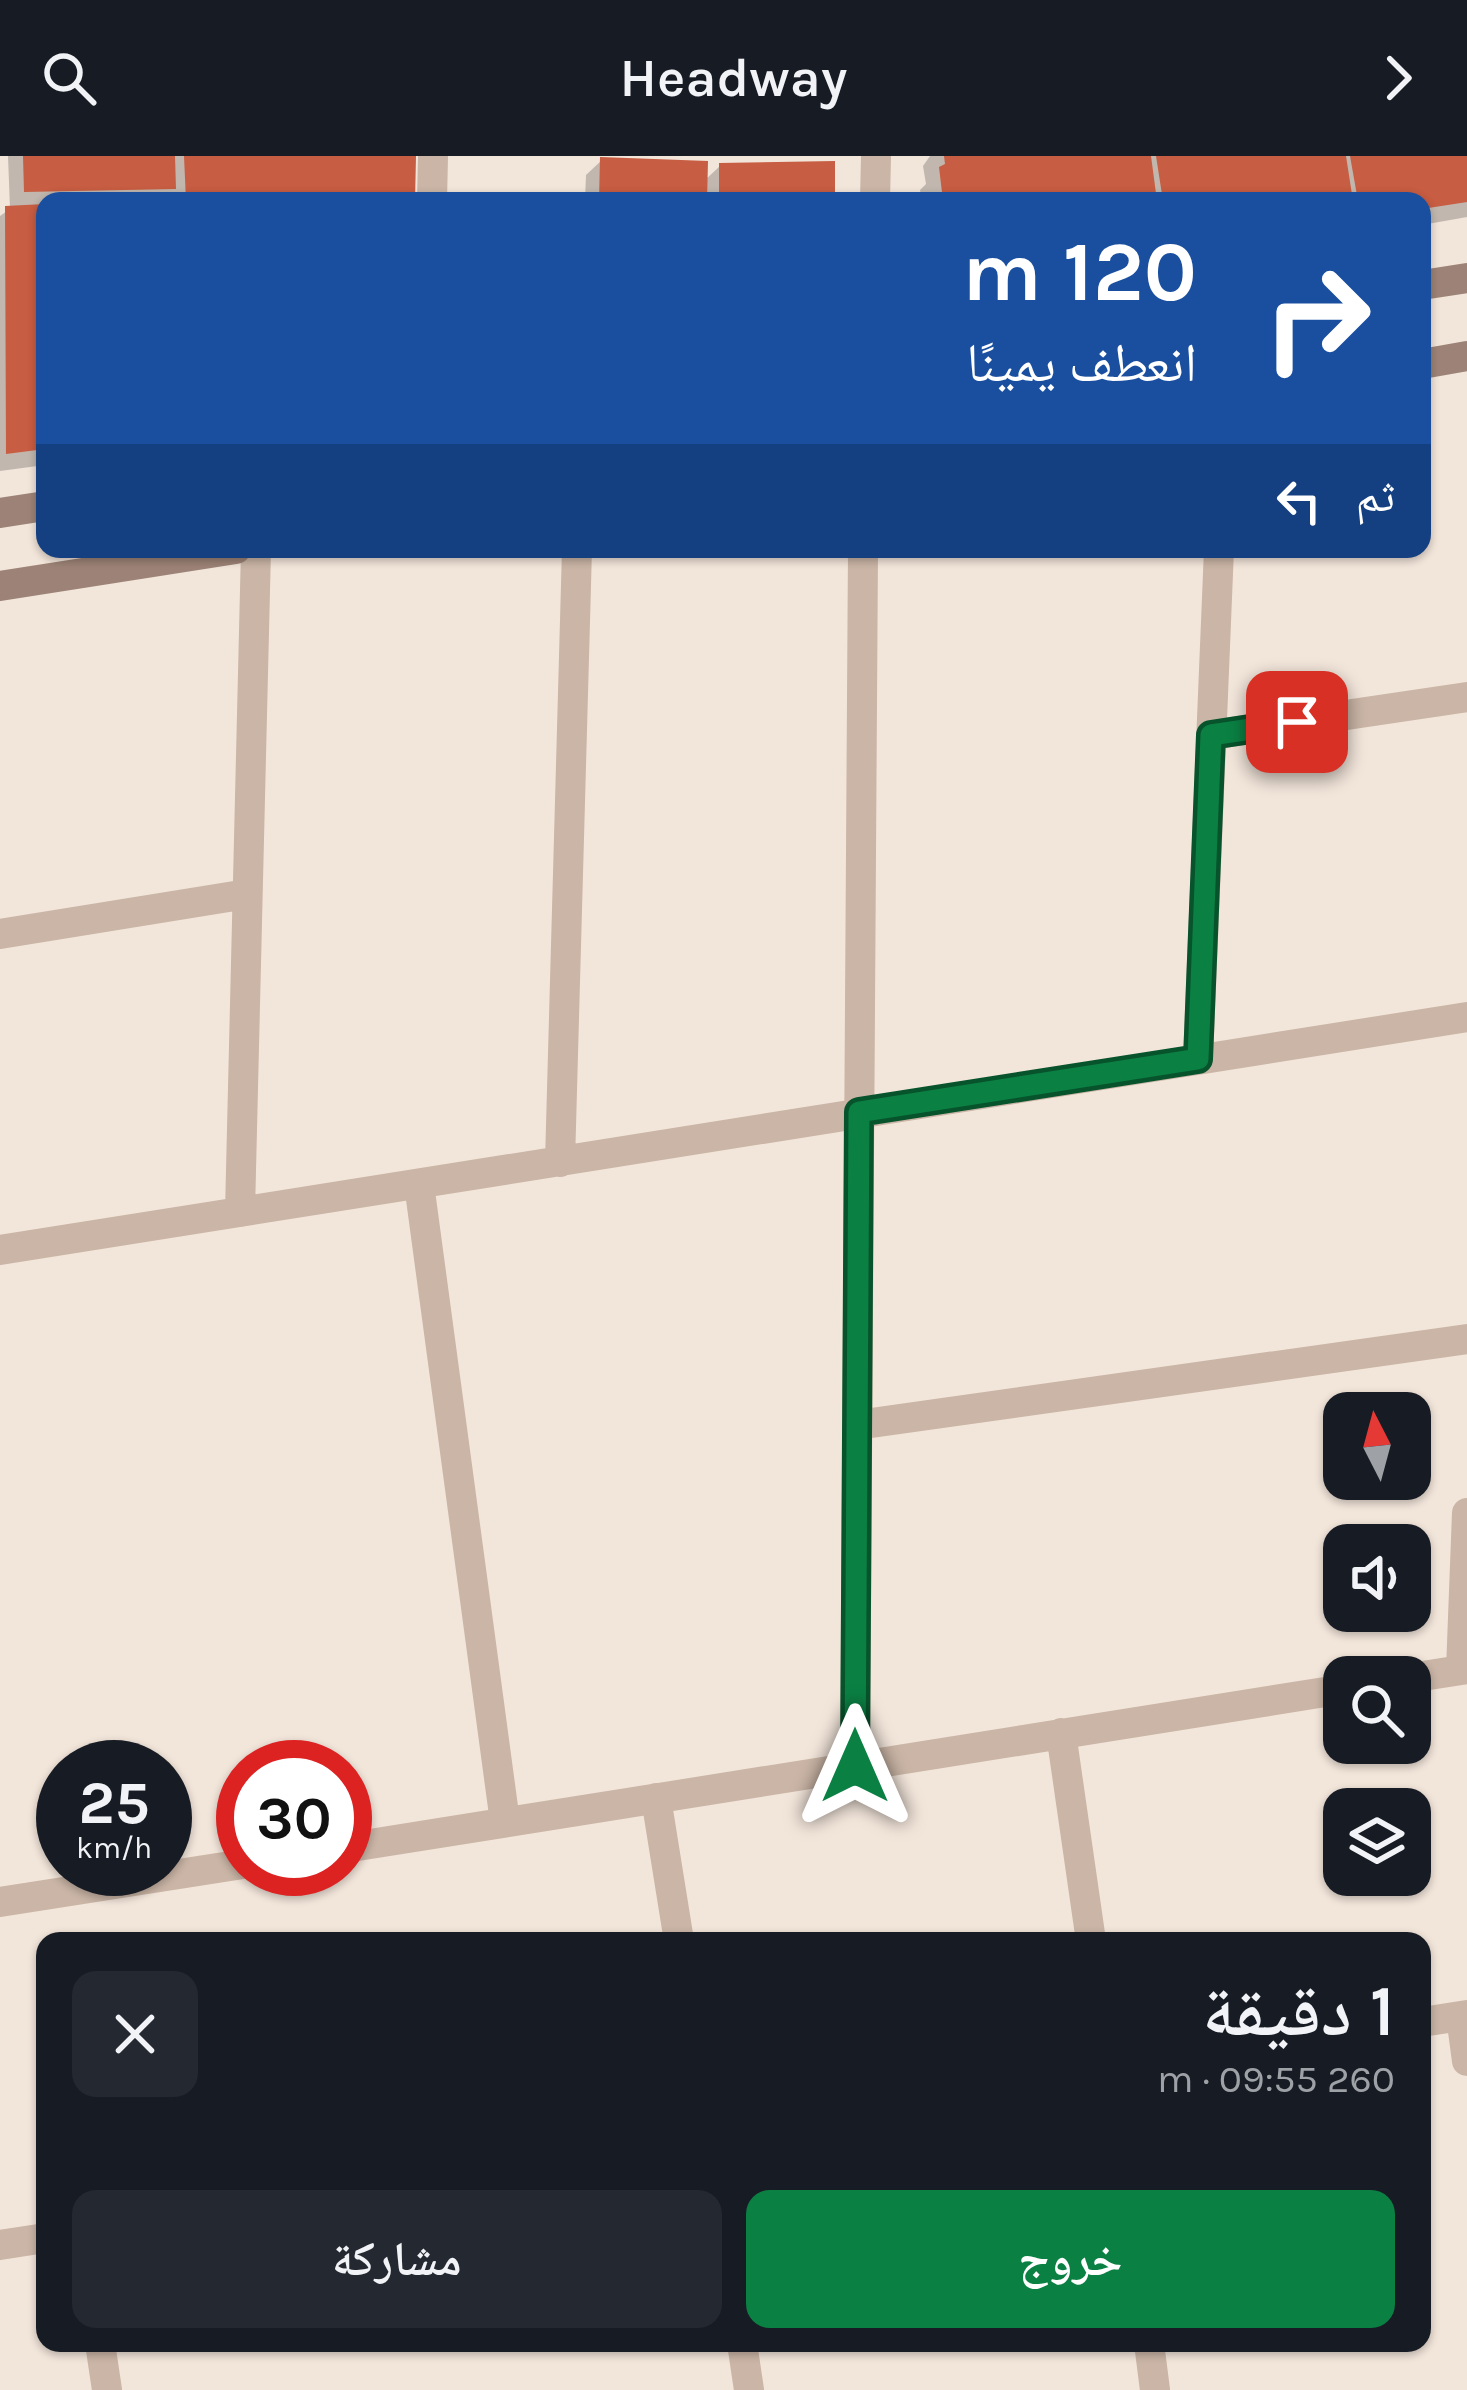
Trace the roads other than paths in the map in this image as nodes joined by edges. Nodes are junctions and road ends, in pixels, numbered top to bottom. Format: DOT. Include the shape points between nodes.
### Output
graph roads {
  1 [pos="433,156"];
  2 [pos="876,156"];
  3 [pos="432,192"];
  4 [pos="875,192"];
  5 [pos="1467,278"];
  6 [pos="1431,284"];
  7 [pos="1467,356"];
  8 [pos="1431,362"];
  9 [pos="36,507"];
  10 [pos="0,513"];
  11 [pos="179,558"];
  12 [pos="256,558"];
  13 [pos="577,558"];
  14 [pos="863,558"];
  15 [pos="1219,558"];
  16 [pos="0,586"];
  17 [pos="1467,697"];
  18 [pos="1211,735"];
  19 [pos="248,894"];
  20 [pos="0,934"];
  21 [pos="1467,1017"];
  22 [pos="1198,1059"];
  23 [pos="859,1112"];
  24 [pos="560,1162"];
  25 [pos="418,1184"];
  26 [pos="240,1212"];
  27 [pos="0,1250"];
  28 [pos="1467,1339"];
  29 [pos="857,1426"];
  30 [pos="1467,1513"];
  31 [pos="1464,1669"];
  32 [pos="1431,1674"];
  33 [pos="1323,1691"];
  34 [pos="1061,1733"];
  35 [pos="855,1766"];
  36 [pos="656,1798"];
  37 [pos="505,1822"];
  38 [pos="372,1844"];
  39 [pos="216,1868"];
  40 [pos="0,1903"];
  41 [pos="678,1932"];
  42 [pos="1090,1932"];
  43 [pos="1464,2016"];
  44 [pos="1431,2021"];
  45 [pos="1467,2061"];
  46 [pos="36,2239"];
  47 [pos="0,2245"];
  48 [pos="101,2352"];
  49 [pos="743,2352"];
  50 [pos="1150,2352"];
  51 [pos="107,2390"];
  52 [pos="749,2390"];
  53 [pos="1155,2390"];
  1 -- 3 [label="street"];
  2 -- 4 [label="street"];
  5 -- 6 [label="street"];
  7 -- 8 [label="street"];
  9 -- 10 [label="street"];
  11 -- 16 [label="street"];
  12 -- 19 [label="street"];
  13 -- 24 [label="street"];
  14 -- 23 [label="street"];
  15 -- 18 [label="street"];
  17 -- 18 [label="street"];
  18 -- 22 [label="street"];
  19 -- 20 [label="street"];
  19 -- 26 [label="street"];
  21 -- 22 [label="street"];
  22 -- 23 [label="street"];
  23 -- 24 [label="street"];
  23 -- 29 [label="street"];
  24 -- 25 [label="street"];
  25 -- 26 [label="street"];
  25 -- 37 [label="street"];
  26 -- 27 [label="street"];
  28 -- 29 [label="street"];
  29 -- 35 [label="street"];
  30 -- 31 [label="street"];
  31 -- 32 [label="street"];
  33 -- 34 [label="street"];
  34 -- 35 [label="street"];
  34 -- 42 [label="street"];
  35 -- 36 [label="street"];
  36 -- 37 [label="street"];
  36 -- 41 [label="street"];
  37 -- 38 [label="street"];
  39 -- 40 [label="street"];
  43 -- 44 [label="street"];
  43 -- 45 [label="street"];
  46 -- 47 [label="street"];
  48 -- 51 [label="street"];
  49 -- 52 [label="street"];
  50 -- 53 [label="street"];
}
